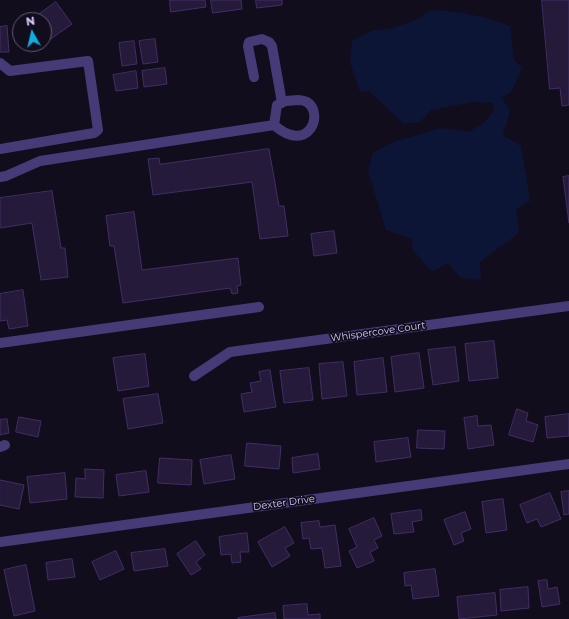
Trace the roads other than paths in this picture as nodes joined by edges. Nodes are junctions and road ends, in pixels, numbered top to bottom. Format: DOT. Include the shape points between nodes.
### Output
graph roads {
  1 [pos="0,63"];
  2 [pos="254,78"];
  3 [pos="282,103"];
  4 [pos="274,125"];
  5 [pos="0,149"];
  6 [pos="0,177"];
  7 [pos="569,306"];
  8 [pos="259,307"];
  9 [pos="0,343"];
  10 [pos="194,376"];
  11 [pos="569,464"];
  12 [pos="0,542"];
  1 -- 5 [label="street" via="10,71 88,61 98,130"];
  2 -- 3 [label="street" via="248,46 249,42 262,39 272,46"];
  3 -- 4 [label="street" via="277,105"];
  3 -- 4 [label="street" via="298,100 307,102 314,115 312,126 308,132 299,136 288,134"];
  4 -- 6 [label="street" via="40,161"];
  7 -- 10 [label="street, Whispercove Court" via="230,352"];
  8 -- 9 [label="street"];
  11 -- 12 [label="street, Dexter Drive"];
}
